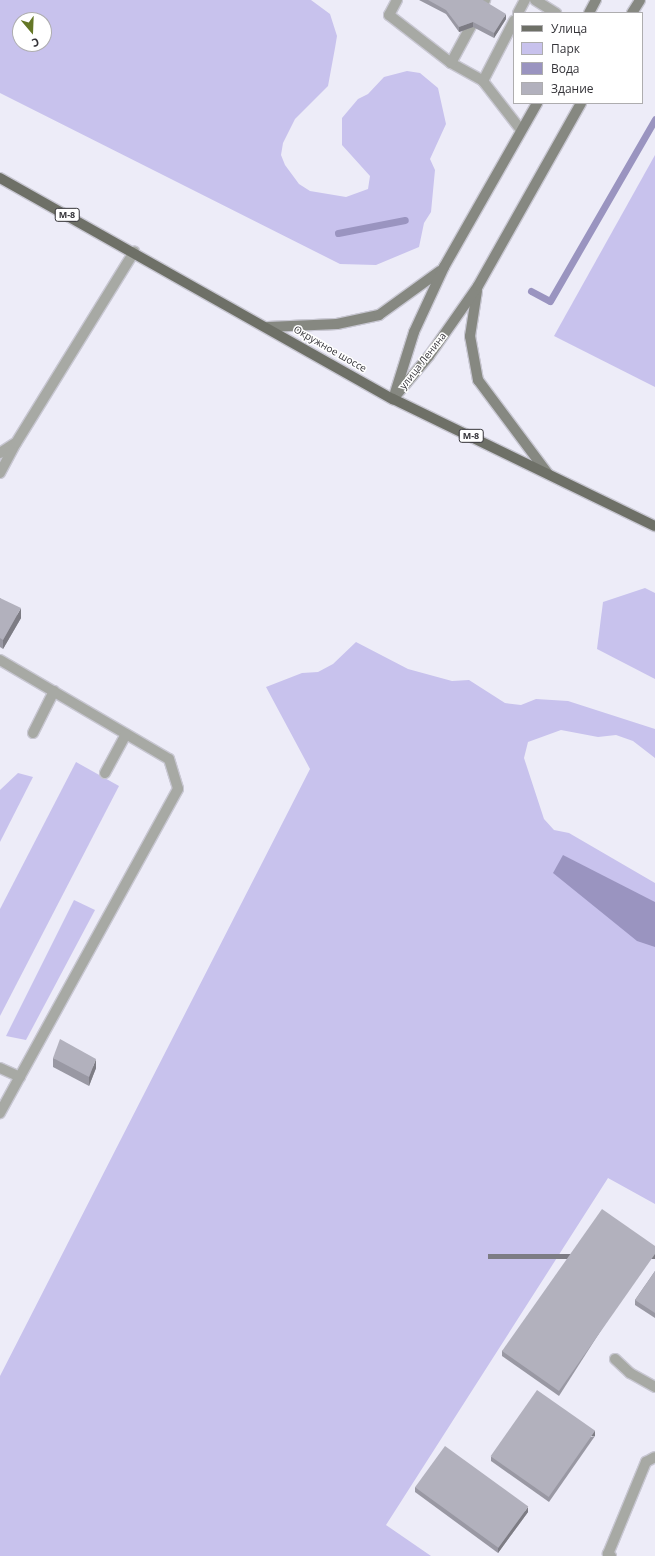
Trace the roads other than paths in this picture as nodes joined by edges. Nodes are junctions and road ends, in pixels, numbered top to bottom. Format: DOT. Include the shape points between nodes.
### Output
graph roads {
  1 [pos="397,0"];
  2 [pos="485,0"];
  3 [pos="525,0"];
  4 [pos="535,0"];
  5 [pos="596,0"];
  6 [pos="640,0"];
  7 [pos="519,12"];
  8 [pos="554,12"];
  9 [pos="590,12"];
  10 [pos="633,12"];
  11 [pos="513,23"];
  12 [pos="451,63"];
  13 [pos="483,81"];
  14 [pos="536,104"];
  15 [pos="580,104"];
  16 [pos="521,130"];
  17 [pos="0,178"];
  18 [pos="134,252"];
  19 [pos="444,267"];
  20 [pos="478,286"];
  21 [pos="268,327"];
  22 [pos="394,399"];
  23 [pos="16,443"];
  24 [pos="0,453"];
  25 [pos="0,473"];
  26 [pos="548,474"];
  27 [pos="655,526"];
  28 [pos="0,660"];
  29 [pos="54,691"];
  30 [pos="33,734"];
  31 [pos="126,734"];
  32 [pos="105,773"];
  33 [pos="0,1068"];
  34 [pos="20,1077"];
  35 [pos="0,1114"];
  36 [pos="615,1358"];
  37 [pos="655,1387"];
  38 [pos="655,1457"];
  39 [pos="611,1556"];
  1 -- 12 [label="street" via="389,15"];
  2 -- 12 [label="street"];
  3 -- 7 [label="street"];
  4 -- 8 [label="street"];
  5 -- 9 [label="main road"];
  6 -- 10 [label="main road"];
  11 -- 13 [label="street"];
  12 -- 13 [label="street"];
  13 -- 16 [label="street"];
  14 -- 16 [label="main road, улица Ленина"];
  15 -- 20 [label="main road, улица Ленина"];
  16 -- 19 [label="main road, улица Ленина"];
  17 -- 18 [label="main road, Окружное шоссе / М-8"];
  18 -- 21 [label="main road, Окружное шоссе / М-8"];
  18 -- 23 [label="street"];
  19 -- 21 [label="main road, улица Ленина" via="379,315 337,324"];
  19 -- 22 [label="main road, улица Ленина" via="414,332"];
  20 -- 22 [label="main road, улица Ленина" via="430,356"];
  20 -- 26 [label="main road, улица Ленина" via="470,336 478,380"];
  21 -- 22 [label="main road, Окружное шоссе / М-8"];
  22 -- 26 [label="main road, Окружное шоссе / М-8"];
  23 -- 24 [label="street"];
  23 -- 25 [label="street"];
  26 -- 27 [label="main road, Окружное шоссе / М-8"];
  28 -- 29 [label="street"];
  29 -- 30 [label="street"];
  29 -- 31 [label="street"];
  31 -- 32 [label="street"];
  31 -- 34 [label="street" via="169,759 178,789"];
  33 -- 34 [label="street"];
  34 -- 35 [label="street"];
  36 -- 37 [label="street" via="630,1372"];
  38 -- 39 [label="street" via="646,1462 608,1554"];
}
